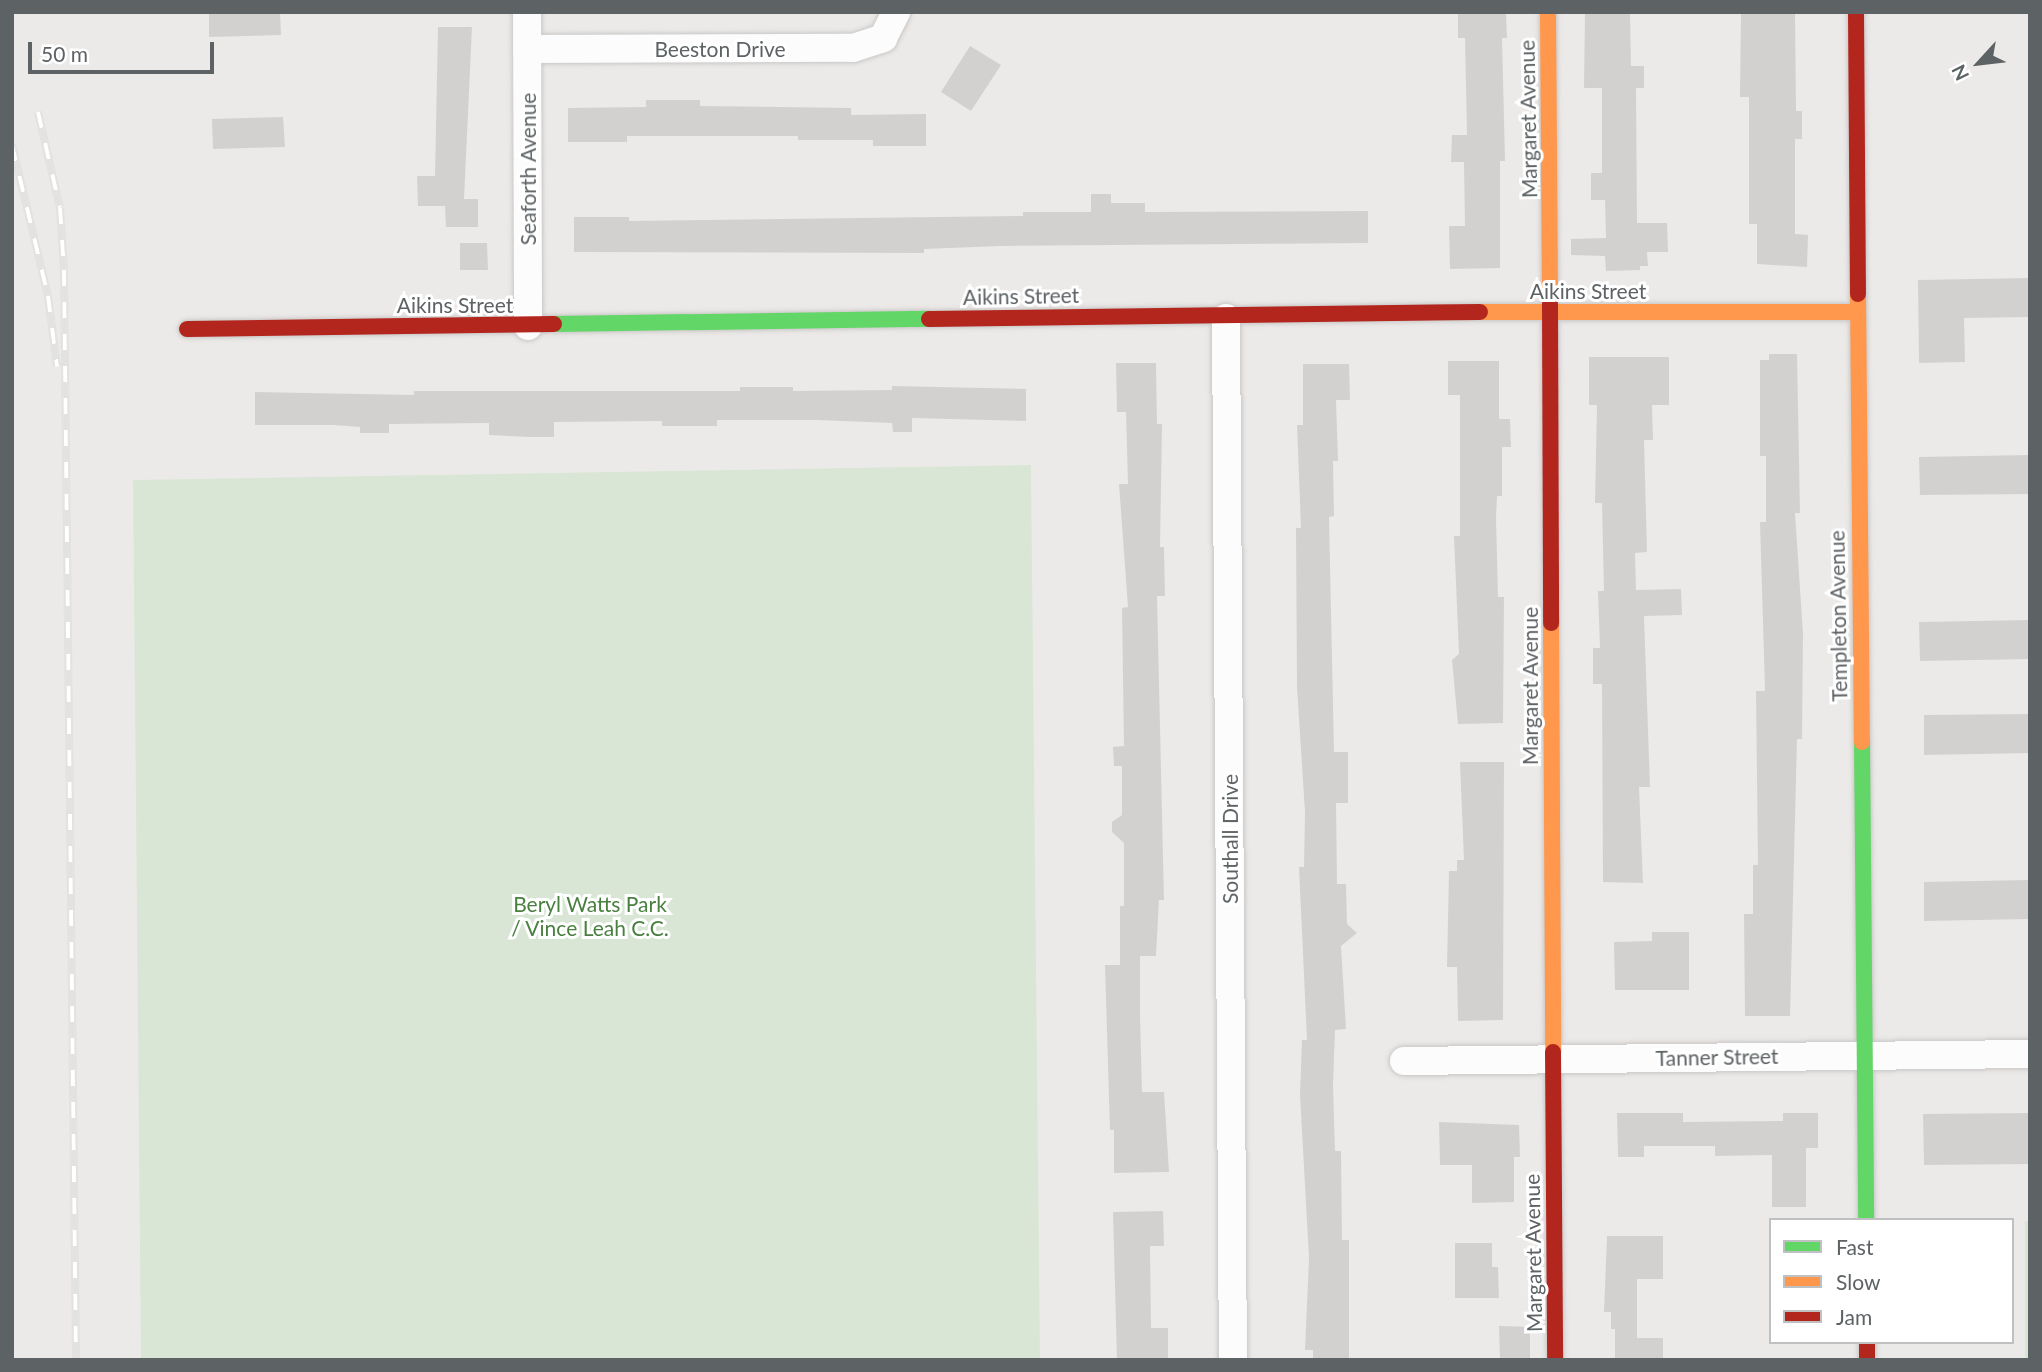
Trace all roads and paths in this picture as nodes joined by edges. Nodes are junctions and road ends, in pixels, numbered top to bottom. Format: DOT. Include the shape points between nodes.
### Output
graph roads {
  1 [pos="527,12"];
  2 [pos="896,12"];
  3 [pos="1548,12"];
  4 [pos="1856,12"];
  5 [pos="527,49"];
  6 [pos="1856,312"];
  7 [pos="1551,313"];
  8 [pos="1226,318"];
  9 [pos="528,326"];
  10 [pos="187,329"];
  11 [pos="2030,1054"];
  12 [pos="1865,1055"];
  13 [pos="1551,1059"];
  14 [pos="1404,1060"];
  15 [pos="1866,1218"];
  16 [pos="1233,1360"];
  17 [pos="1555,1360"];
  1 -- 5 [label="street, Seaforth Avenue"];
  2 -- 5 [label="street, Beeston Drive" via="883,38 853,48"];
  3 -- 7 [label="street, Margaret Avenue"];
  4 -- 6 [label="street, Templeton Avenue"];
  5 -- 9 [label="street, Seaforth Avenue"];
  6 -- 7 [label="street, Aikins Street"];
  6 -- 12 [label="street, Templeton Avenue"];
  7 -- 8 [label="street, Aikins Street"];
  7 -- 13 [label="street, Margaret Avenue"];
  8 -- 9 [label="street, Aikins Street" via="1044,316"];
  8 -- 16 [label="street, Southall Drive"];
  9 -- 10 [label="street, Aikins Street"];
  11 -- 12 [label="street, Tanner Street"];
  12 -- 13 [label="street, Tanner Street"];
  12 -- 15 [label="street, Templeton Avenue"];
  13 -- 14 [label="street, Tanner Street"];
  13 -- 17 [label="street, Margaret Avenue"];
}
